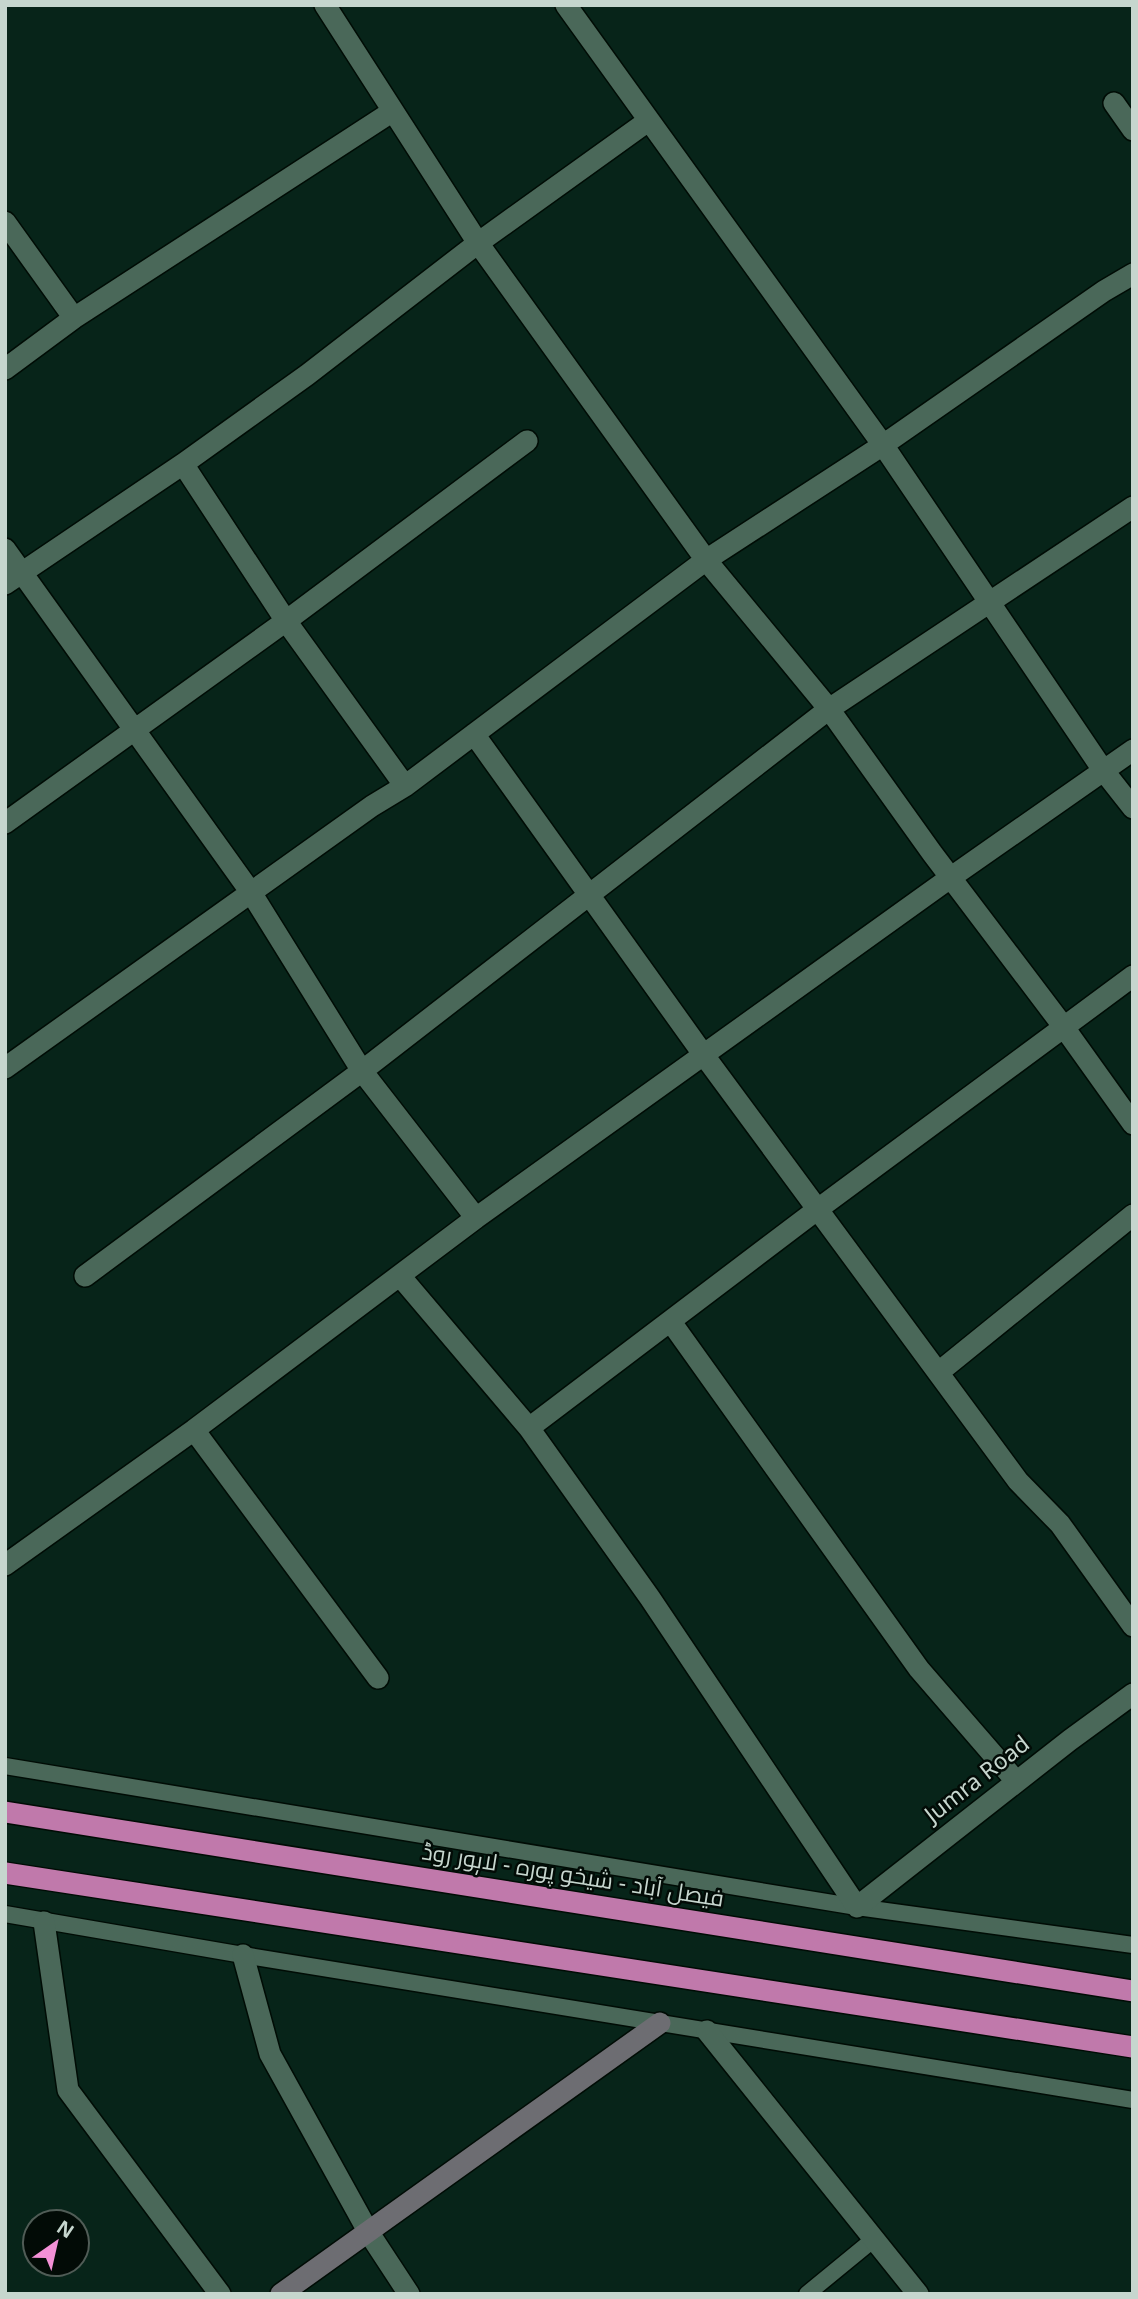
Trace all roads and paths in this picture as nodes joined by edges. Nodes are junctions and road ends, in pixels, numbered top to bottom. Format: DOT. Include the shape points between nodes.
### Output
graph roads {
  1 [pos="325,5"];
  2 [pos="566,5"];
  3 [pos="1114,103"];
  4 [pos="393,111"];
  5 [pos="648,121"];
  6 [pos="1133,130"];
  7 [pos="5,222"];
  8 [pos="478,243"];
  9 [pos="1133,274"];
  10 [pos="74,318"];
  11 [pos="5,369"];
  12 [pos="527,441"];
  13 [pos="883,445"];
  14 [pos="183,464"];
  15 [pos="1133,507"];
  16 [pos="5,549"];
  17 [pos="706,560"];
  18 [pos="13,578"];
  19 [pos="988,602"];
  20 [pos="286,621"];
  21 [pos="829,709"];
  22 [pos="135,730"];
  23 [pos="474,734"];
  24 [pos="1133,750"];
  25 [pos="1103,770"];
  26 [pos="405,786"];
  27 [pos="1133,808"];
  28 [pos="5,823"];
  29 [pos="950,878"];
  30 [pos="252,894"];
  31 [pos="587,894"];
  32 [pos="1133,976"];
  33 [pos="1063,1026"];
  34 [pos="703,1054"];
  35 [pos="5,1068"];
  36 [pos="362,1071"];
  37 [pos="1133,1124"];
  38 [pos="818,1209"];
  39 [pos="1133,1215"];
  40 [pos="476,1218"];
  41 [pos="85,1276"];
  42 [pos="400,1276"];
  43 [pos="671,1322"];
  44 [pos="939,1372"];
  45 [pos="528,1429"];
  46 [pos="194,1430"];
  47 [pos="5,1565"];
  48 [pos="1133,1626"];
  49 [pos="378,1678"];
  50 [pos="1133,1694"];
  51 [pos="5,1766"];
  52 [pos="1016,1781"];
  53 [pos="5,1812"];
  54 [pos="5,1873"];
  55 [pos="857,1907"];
  56 [pos="5,1914"];
  57 [pos="44,1922"];
  58 [pos="1133,1945"];
  59 [pos="243,1955"];
  60 [pos="1133,1991"];
  61 [pos="660,2023"];
  62 [pos="707,2031"];
  63 [pos="1133,2047"];
  64 [pos="1133,2100"];
  65 [pos="369,2233"];
  66 [pos="874,2239"];
  67 [pos="220,2294"];
  68 [pos="281,2294"];
  69 [pos="409,2294"];
  70 [pos="807,2294"];
  71 [pos="918,2294"];
  1 -- 4 [label="street"];
  2 -- 5 [label="street"];
  3 -- 6 [label="street"];
  4 -- 8 [label="street"];
  4 -- 10 [label="street"];
  5 -- 8 [label="street"];
  5 -- 13 [label="street"];
  7 -- 10 [label="street"];
  8 -- 14 [label="street"];
  8 -- 17 [label="street"];
  9 -- 13 [label="street"];
  10 -- 11 [label="street"];
  12 -- 20 [label="street"];
  13 -- 17 [label="street"];
  13 -- 19 [label="street"];
  14 -- 18 [label="street"];
  14 -- 20 [label="street"];
  15 -- 19 [label="street"];
  16 -- 18 [label="street"];
  17 -- 21 [label="street"];
  17 -- 23 [label="street"];
  18 -- 22 [label="street"];
  19 -- 21 [label="street"];
  19 -- 25 [label="street"];
  20 -- 22 [label="street"];
  20 -- 26 [label="street"];
  21 -- 29 [label="street"];
  21 -- 31 [label="street"];
  22 -- 28 [label="street"];
  22 -- 30 [label="street"];
  23 -- 26 [label="street"];
  23 -- 31 [label="street"];
  24 -- 25 [label="street"];
  25 -- 27 [label="street"];
  25 -- 29 [label="street"];
  26 -- 30 [label="street"];
  29 -- 33 [label="street"];
  29 -- 34 [label="street"];
  30 -- 35 [label="street"];
  30 -- 36 [label="street"];
  31 -- 34 [label="street"];
  31 -- 36 [label="street"];
  32 -- 33 [label="street"];
  33 -- 37 [label="street"];
  33 -- 38 [label="street"];
  34 -- 38 [label="street"];
  34 -- 40 [label="street"];
  36 -- 40 [label="street"];
  36 -- 41 [label="street"];
  38 -- 43 [label="street"];
  38 -- 44 [label="street"];
  39 -- 44 [label="street"];
  40 -- 42 [label="street"];
  42 -- 45 [label="street"];
  42 -- 46 [label="street"];
  43 -- 45 [label="street"];
  43 -- 52 [label="street" via="919,1669"];
  44 -- 48 [label="street" via="1018,1481 1060,1524"];
  45 -- 55 [label="street" via="650,1598"];
  46 -- 47 [label="street"];
  46 -- 49 [label="street"];
  50 -- 52 [label="street, Jumra Road"];
  51 -- 55 [label="lane"];
  52 -- 55 [label="street, Jumra Road"];
  53 -- 60 [label="highway, فیصل آباد - شیخو پورہ - لاہور روڈ"];
  54 -- 63 [label="highway"];
  55 -- 58 [label="lane"];
  56 -- 57 [label="lane"];
  57 -- 59 [label="lane"];
  57 -- 67 [label="street" via="68,2090"];
  59 -- 61 [label="lane"];
  59 -- 65 [label="street" via="270,2054"];
  61 -- 62 [label="lane"];
  61 -- 65 [label="street"];
  62 -- 64 [label="lane"];
  62 -- 66 [label="street"];
  65 -- 68 [label="street"];
  65 -- 69 [label="street"];
  66 -- 70 [label="lane"];
  66 -- 71 [label="street"];
}
